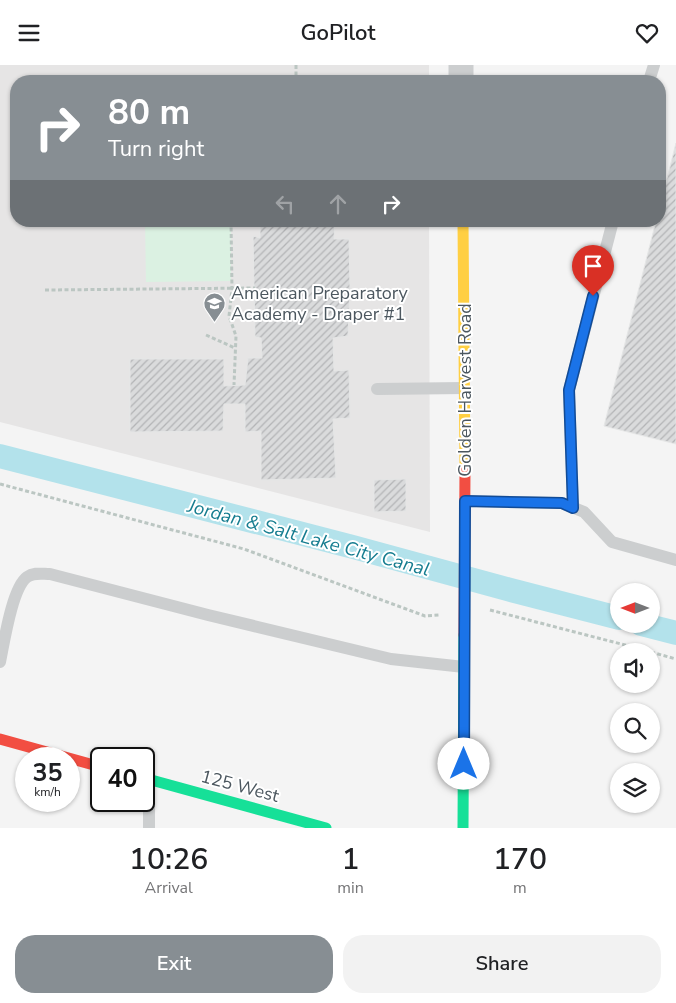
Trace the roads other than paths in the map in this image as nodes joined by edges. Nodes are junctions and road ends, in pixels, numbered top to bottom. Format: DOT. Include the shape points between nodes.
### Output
graph roads {
  1 [pos="463,227"];
  2 [pos="611,227"];
  3 [pos="465,387"];
  4 [pos="377,389"];
  5 [pos="465,501"];
  6 [pos="573,508"];
  7 [pos="676,560"];
  8 [pos="0,662"];
  9 [pos="464,667"];
  10 [pos="0,739"];
  11 [pos="90,764"];
  12 [pos="155,781"];
  13 [pos="148,812"];
  14 [pos="149,828"];
  15 [pos="326,828"];
  16 [pos="463,828"];
  1 -- 3 [label="street, Golden Harvest Road"];
  2 -- 6 [label="lane" via="569,390"];
  3 -- 4 [label="lane"];
  3 -- 5 [label="street, Golden Harvest Road"];
  5 -- 6 [label="lane" via="562,503"];
  5 -- 9 [label="street, Golden Harvest Road"];
  6 -- 7 [label="lane" via="584,513 612,542"];
  8 -- 9 [label="lane" via="15,598 26,577 36,573 391,659"];
  9 -- 16 [label="street, Golden Harvest Road"];
  10 -- 11 [label="street"];
  12 -- 15 [label="street, 125 West"];
  13 -- 14 [label="lane"];
}
